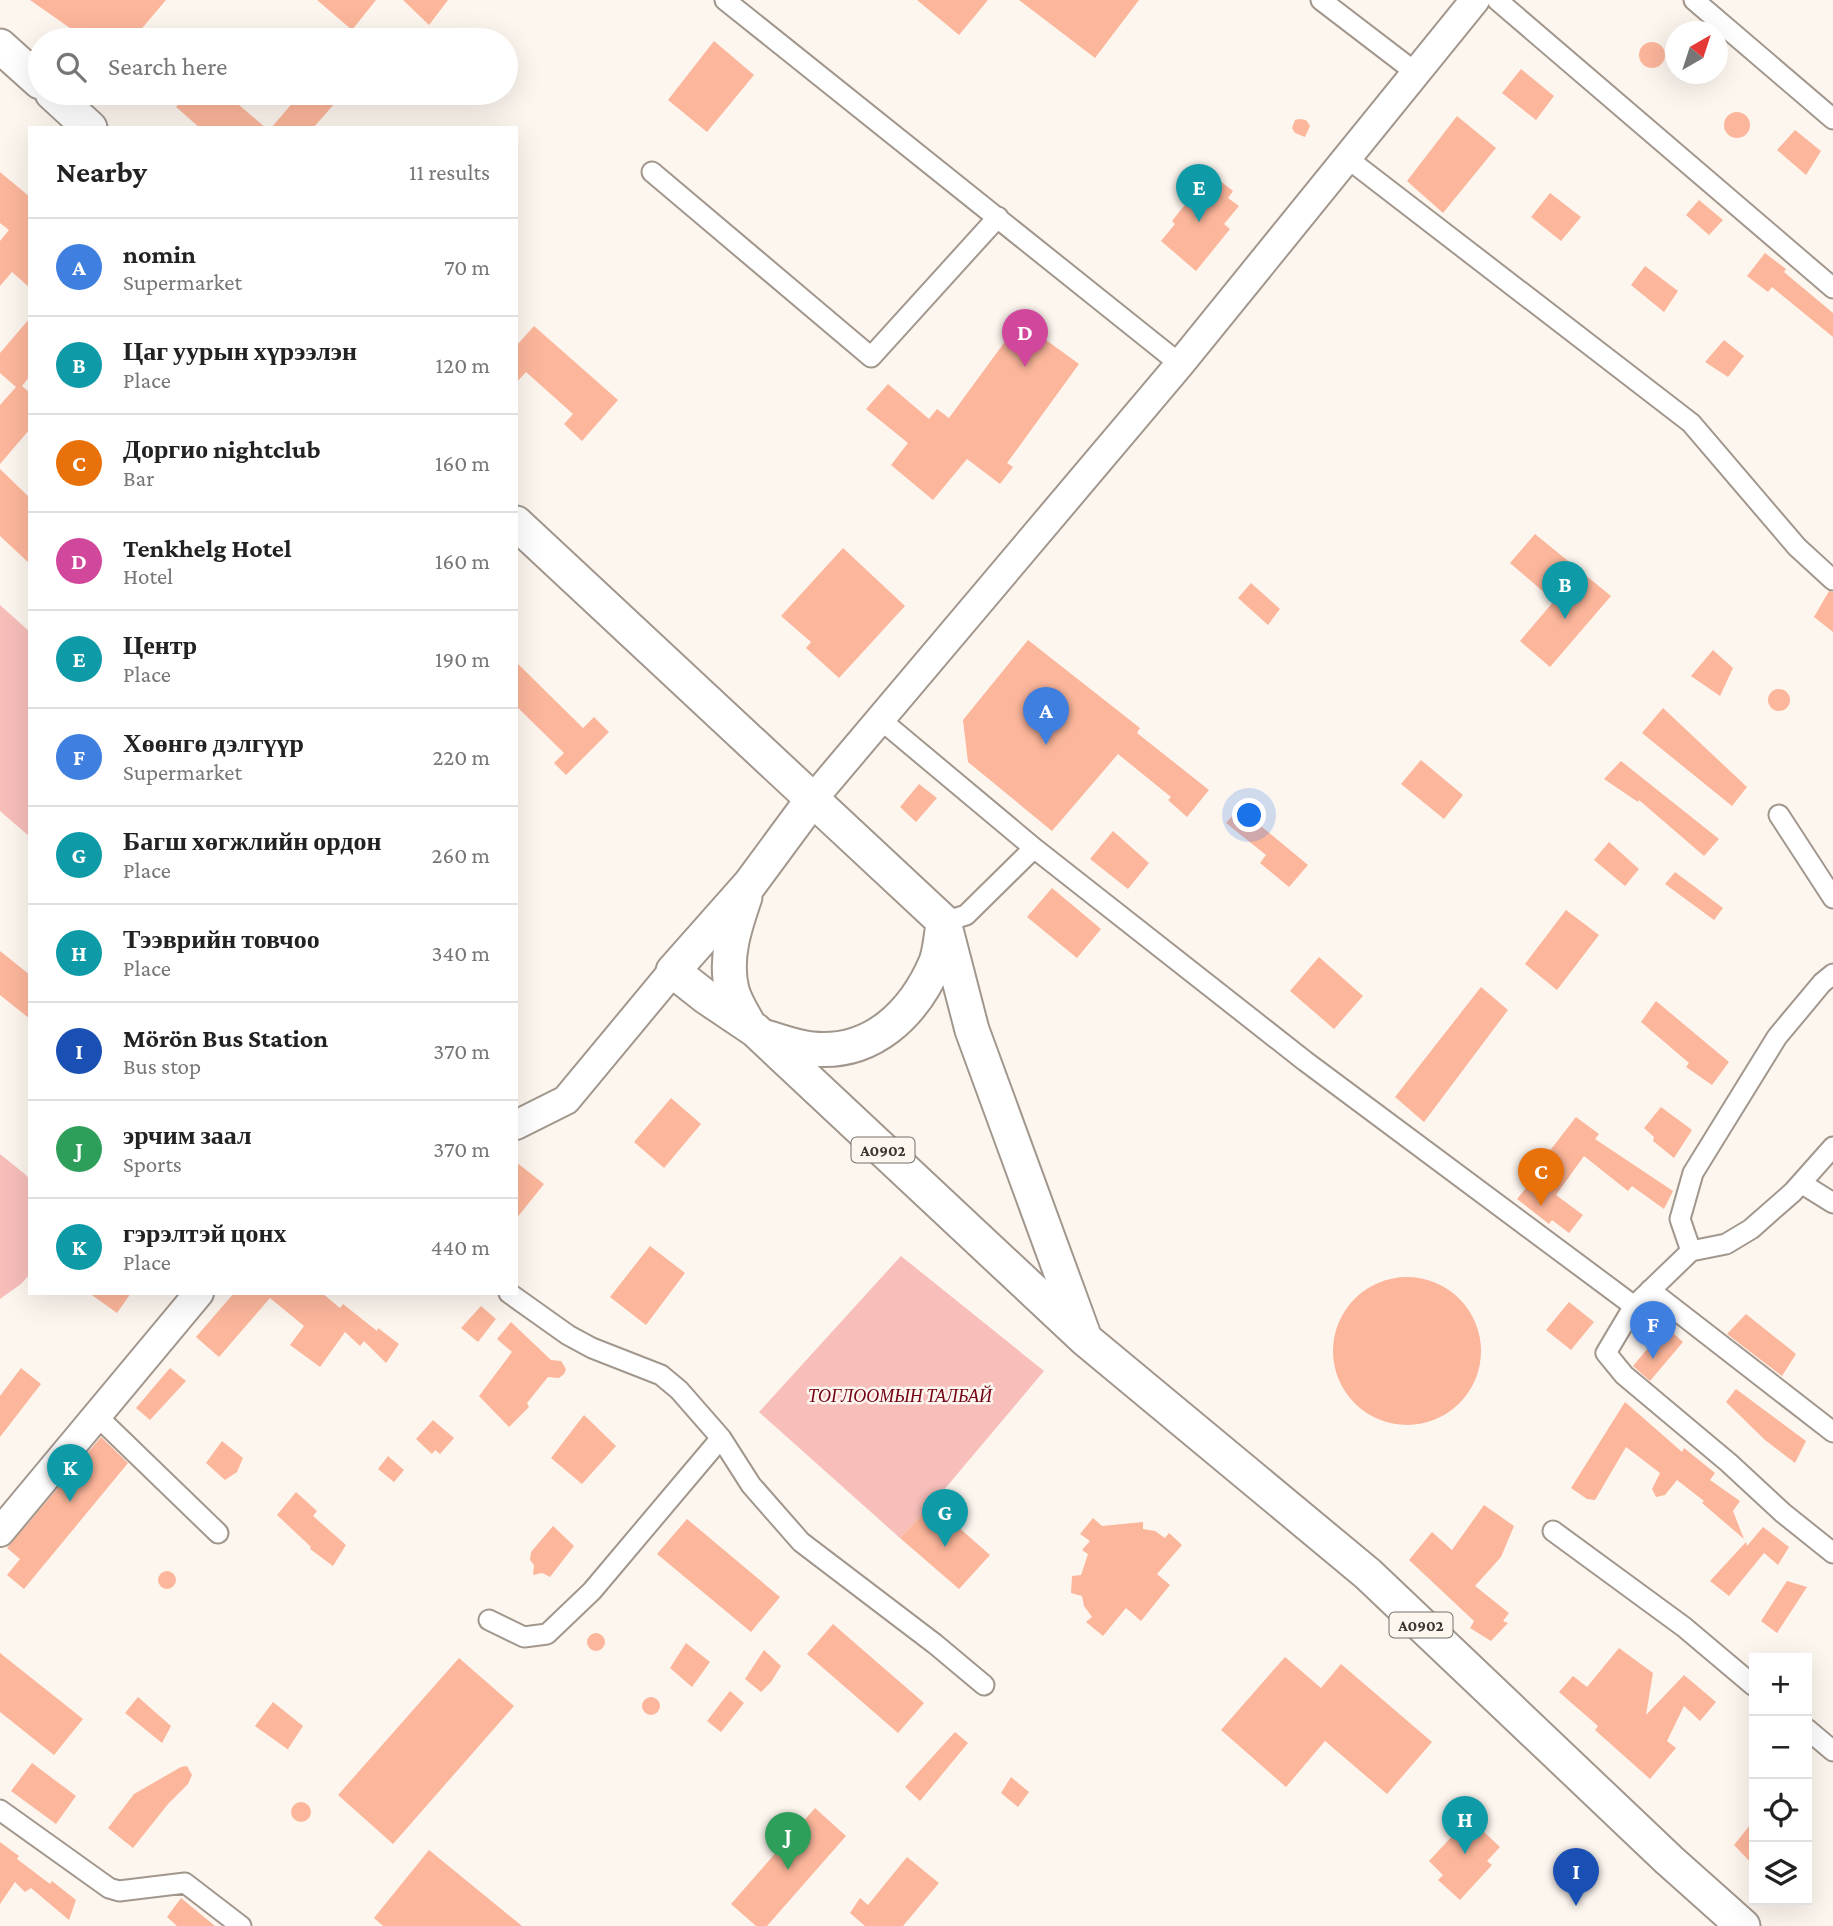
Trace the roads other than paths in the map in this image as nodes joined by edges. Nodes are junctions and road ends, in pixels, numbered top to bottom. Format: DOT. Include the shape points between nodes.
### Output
graph roads {
  1 [pos="725,0"];
  2 [pos="1321,0"];
  3 [pos="1475,0"];
  4 [pos="1497,0"];
  5 [pos="1694,0"];
  6 [pos="0,46"];
  7 [pos="28,71"];
  8 [pos="1415,72"];
  9 [pos="65,105"];
  10 [pos="1833,119"];
  11 [pos="88,126"];
  12 [pos="1347,158"];
  13 [pos="652,172"];
  14 [pos="998,217"];
  15 [pos="1833,288"];
  16 [pos="1180,364"];
  17 [pos="518,525"];
  18 [pos="1833,580"];
  19 [pos="881,720"];
  20 [pos="812,800"];
  21 [pos="1779,815"];
  22 [pos="1034,848"];
  23 [pos="750,884"];
  24 [pos="1833,898"];
  25 [pos="944,922"];
  26 [pos="673,971"];
  27 [pos="1833,974"];
  28 [pos="755,1031"];
  29 [pos="518,1124"];
  30 [pos="1833,1147"];
  31 [pos="1801,1183"];
  32 [pos="1833,1203"];
  33 [pos="1691,1251"];
  34 [pos="1650,1290"];
  35 [pos="197,1295"];
  36 [pos="512,1295"];
  37 [pos="1634,1306"];
  38 [pos="1085,1339"];
  39 [pos="97,1416"];
  40 [pos="1833,1432"];
  41 [pos="721,1438"];
  42 [pos="1553,1531"];
  43 [pos="0,1532"];
  44 [pos="218,1533"];
  45 [pos="1833,1553"];
  46 [pos="489,1620"];
  47 [pos="1749,1682"];
  48 [pos="984,1685"];
  49 [pos="1812,1733"];
  50 [pos="1833,1751"];
  51 [pos="0,1810"];
  52 [pos="241,1926"];
  53 [pos="1743,1926"];
  1 -- 14 [label="street"];
  2 -- 8 [label="street"];
  3 -- 8 [label="main road"];
  4 -- 15 [label="street"];
  5 -- 10 [label="street"];
  6 -- 7 [label="highway"];
  8 -- 12 [label="main road"];
  9 -- 11 [label="highway"];
  12 -- 16 [label="main road"];
  12 -- 18 [label="street" via="1691,423 1797,547"];
  13 -- 14 [label="street" via="871,357"];
  14 -- 16 [label="street"];
  16 -- 19 [label="main road"];
  17 -- 20 [label="highway"];
  19 -- 20 [label="main road"];
  19 -- 22 [label="street"];
  20 -- 23 [label="highway"];
  20 -- 25 [label="highway"];
  21 -- 24 [label="street"];
  22 -- 25 [label="street" via="967,915"];
  22 -- 37 [label="street" via="1305,1061"];
  23 -- 26 [label="highway"];
  23 -- 28 [label="highway" via="732,935 731,961 732,989"];
  25 -- 28 [label="highway" via="937,959 925,982 898,1020 880,1035 852,1047 812,1049"];
  25 -- 38 [label="highway" via="972,1030"];
  26 -- 28 [label="highway, A0902"];
  26 -- 29 [label="main road" via="566,1100"];
  27 -- 33 [label="street" via="1777,1037 1693,1173 1680,1219"];
  28 -- 38 [label="highway, A0902"];
  30 -- 31 [label="street"];
  31 -- 32 [label="street"];
  31 -- 33 [label="street" via="1751,1229 1727,1244"];
  33 -- 34 [label="street"];
  34 -- 37 [label="street"];
  34 -- 40 [label="street"];
  35 -- 39 [label="main road"];
  36 -- 41 [label="street" via="592,1348 661,1375"];
  37 -- 45 [label="street" via="1606,1353 1624,1375"];
  38 -- 53 [label="highway, A0902" via="1368,1574"];
  39 -- 43 [label="main road"];
  39 -- 44 [label="street"];
  41 -- 46 [label="street" via="592,1591 547,1634 524,1637"];
  41 -- 48 [label="street" via="751,1485 801,1542"];
  42 -- 47 [label="street"];
  49 -- 50 [label="street"];
  51 -- 52 [label="street" via="109,1888 119,1891 185,1883"];
}
